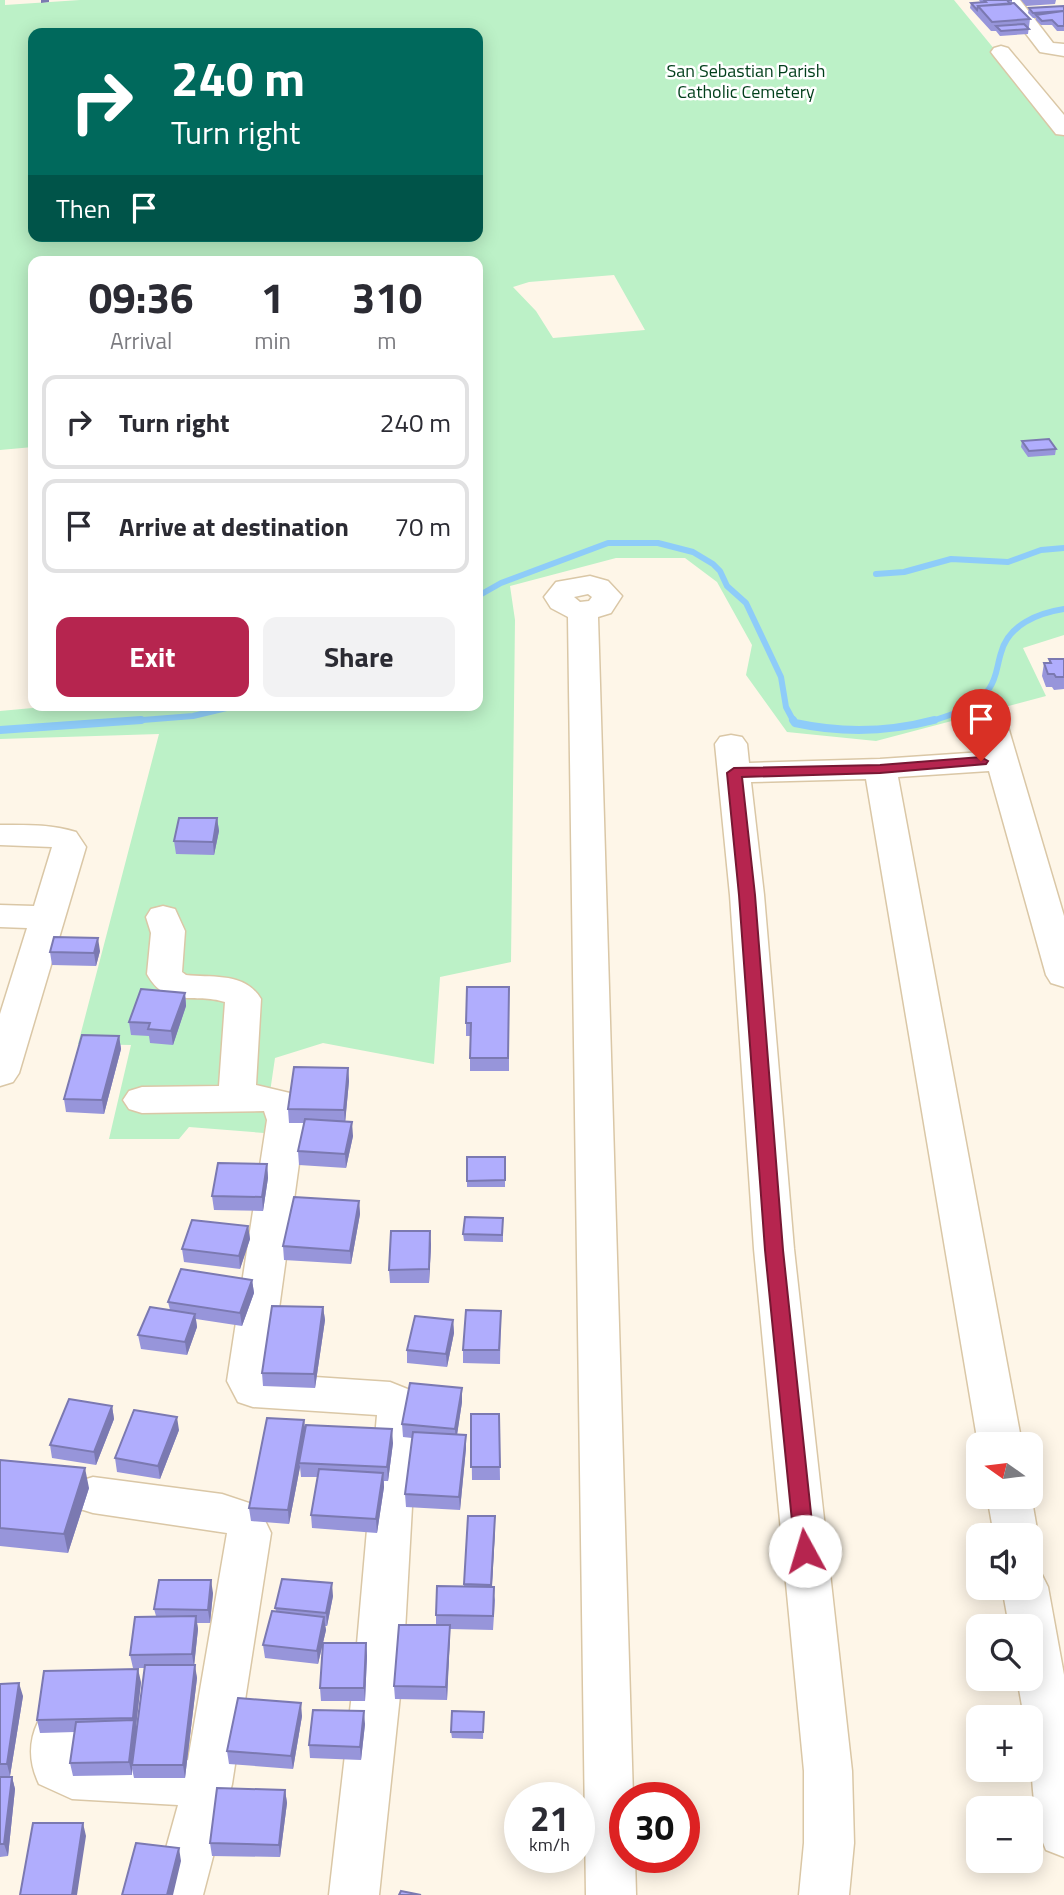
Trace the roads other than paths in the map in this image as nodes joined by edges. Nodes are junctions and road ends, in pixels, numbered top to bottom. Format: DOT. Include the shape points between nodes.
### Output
graph roads {
  1 [pos="1010,0"];
  2 [pos="1058,48"];
  3 [pos="1060,119"];
  4 [pos="583,611"];
  5 [pos="990,720"];
  6 [pos="1003,760"];
  7 [pos="880,769"];
  8 [pos="0,835"];
  9 [pos="0,916"];
  10 [pos="47,917"];
  11 [pos="163,918"];
  12 [pos="1064,975"];
  13 [pos="11,1000"];
  14 [pos="0,1073"];
  15 [pos="237,1098"];
  16 [pos="142,1100"];
  17 [pos="998,1432"];
  18 [pos="93,1495"];
  19 [pos="1027,1600"];
  20 [pos="55,1737"];
  21 [pos="208,1784"];
  22 [pos="1064,1834"];
  23 [pos="178,1895"];
  24 [pos="354,1895"];
  25 [pos="611,1895"];
  26 [pos="824,1895"];
  1 -- 2 [label="street"];
  2 -- 3 [label="street" via="1001,52"];
  4 -- 25 [label="street"];
  5 -- 6 [label="street"];
  6 -- 7 [label="street"];
  6 -- 12 [label="street"];
  7 -- 17 [label="street"];
  7 -- 26 [label="street" via="732,758 774,1250 828,1771"];
  8 -- 10 [label="street" via="51,835 64,839 69,847"];
  9 -- 10 [label="street"];
  10 -- 13 [label="street"];
  11 -- 15 [label="street" via="168,932 166,977 174,984 227,991 243,999"];
  13 -- 14 [label="street"];
  15 -- 16 [label="street"];
  15 -- 24 [label="street" via="281,1103 286,1120 248,1381 253,1390 390,1399 400,1404 379,1667"];
  18 -- 21 [label="street" via="222,1513 243,1519 249,1533"];
  19 -- 22 [label="street"];
  20 -- 21 [label="street" via="56,1768 72,1777"];
  21 -- 23 [label="street"];
}
